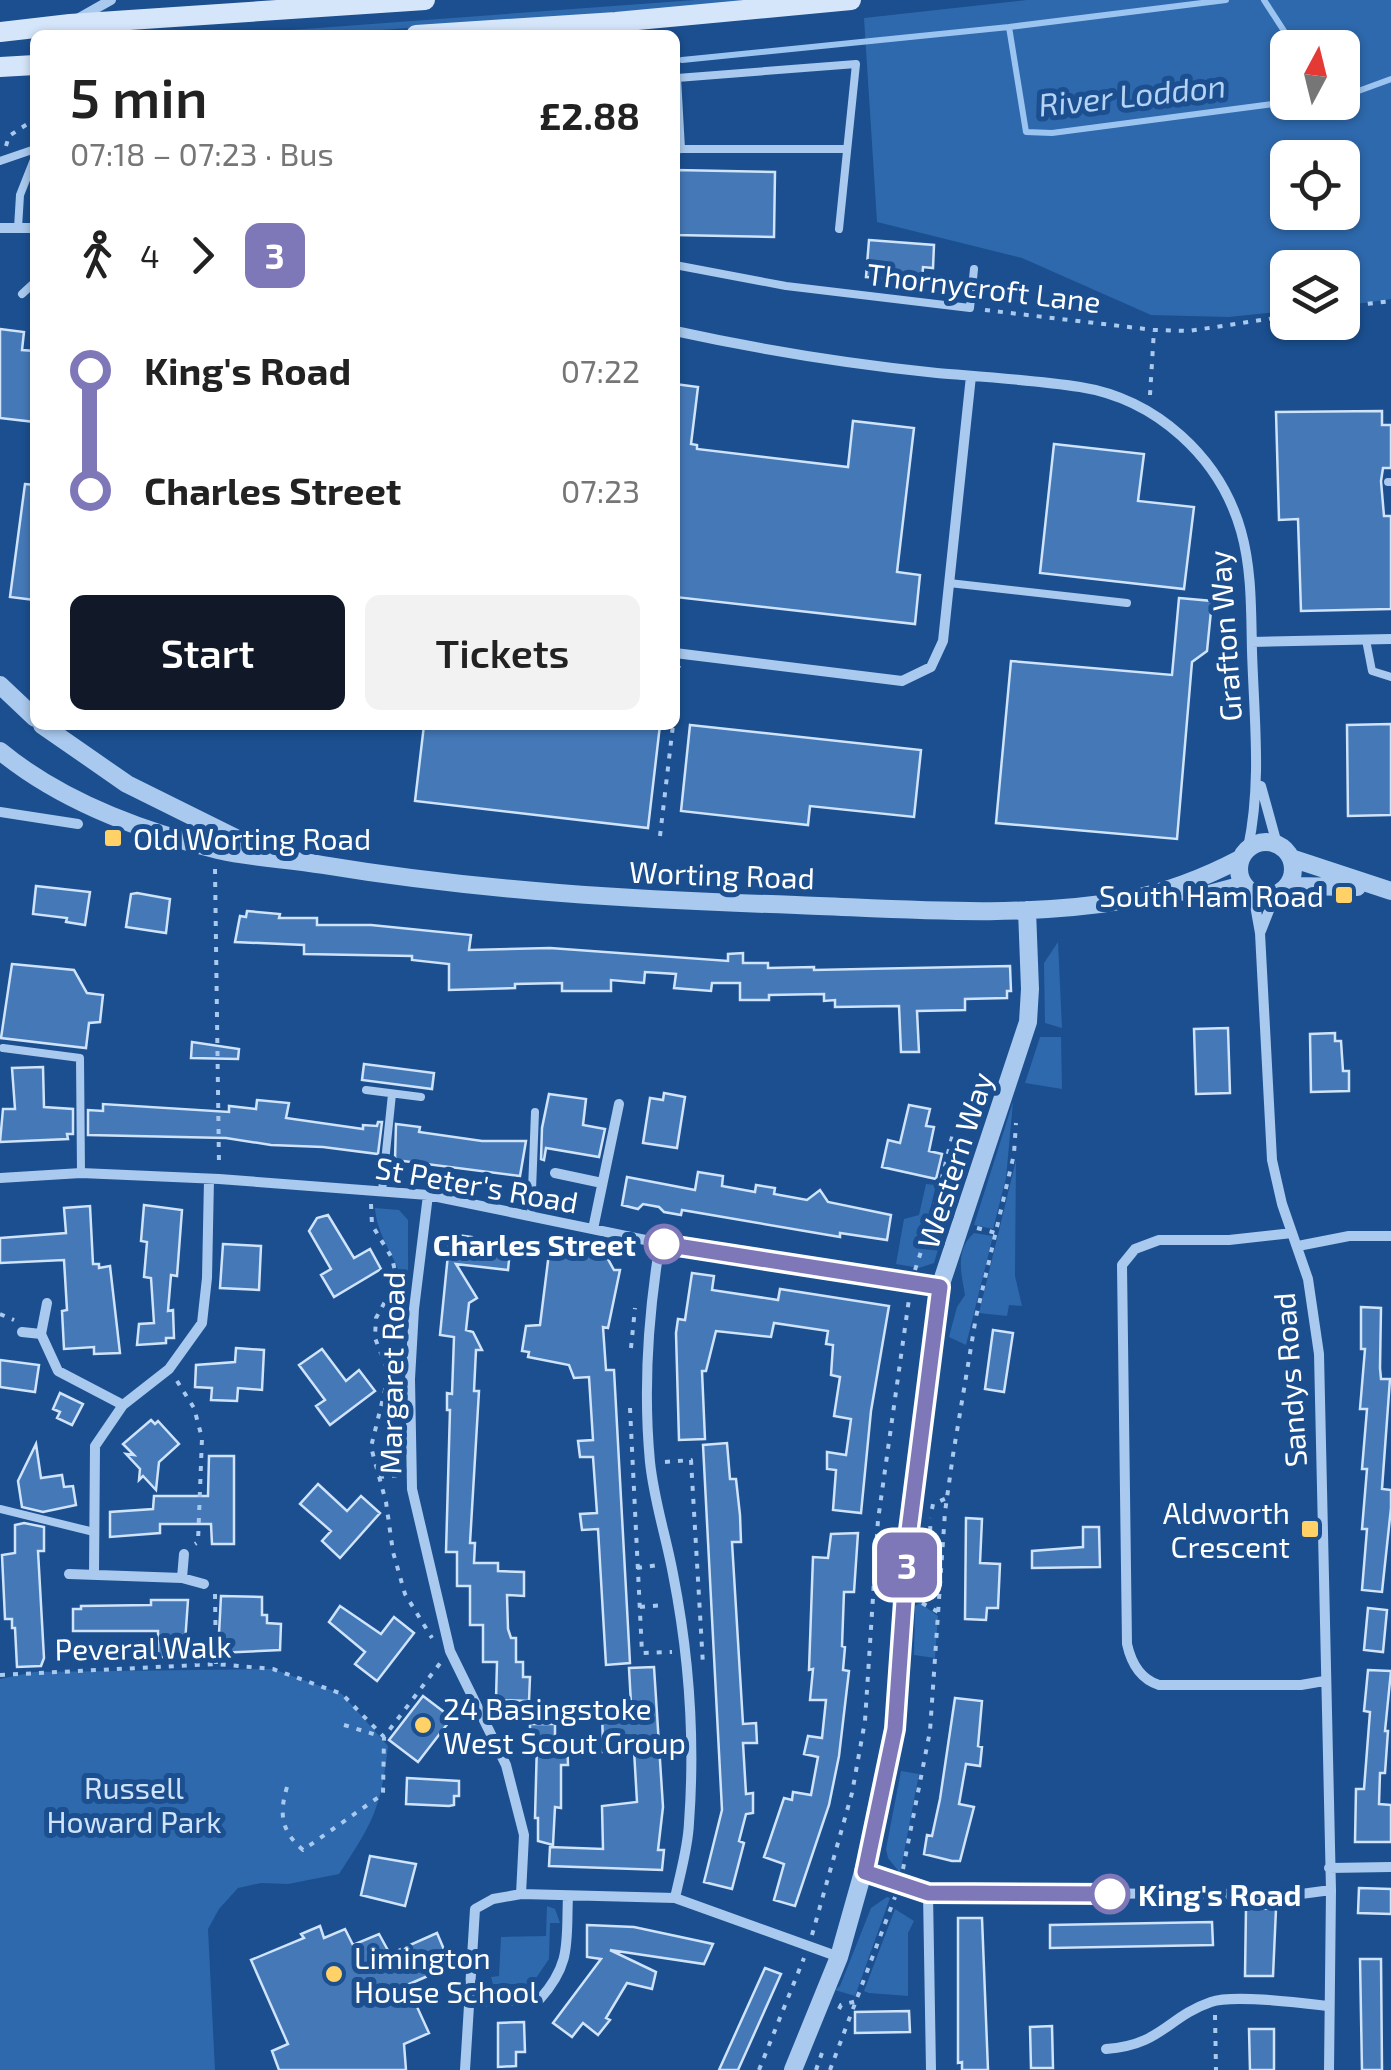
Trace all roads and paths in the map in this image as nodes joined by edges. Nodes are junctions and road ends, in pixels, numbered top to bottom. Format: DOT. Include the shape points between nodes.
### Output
graph roads {
  1 [pos="110,0"];
  2 [pos="425,0"];
  3 [pos="851,0"];
  4 [pos="616,22"];
  5 [pos="70,24"];
  6 [pos="493,30"];
  7 [pos="597,30"];
  8 [pos="0,32"];
  9 [pos="30,64"];
  10 [pos="0,67"];
  11 [pos="680,78"];
  12 [pos="30,123"];
  13 [pos="680,149"];
  14 [pos="848,149"];
  15 [pos="30,151"];
  16 [pos="1,160"];
  17 [pos="30,169"];
  18 [pos="0,228"];
  19 [pos="18,228"];
  20 [pos="30,228"];
  21 [pos="839,229"];
  22 [pos="680,266"];
  23 [pos="974,269"];
  24 [pos="30,287"];
  25 [pos="22,294"];
  26 [pos="1391,301"];
  27 [pos="1360,305"];
  28 [pos="970,308"];
  29 [pos="1270,319"];
  30 [pos="1154,330"];
  31 [pos="680,332"];
  32 [pos="971,376"];
  33 [pos="1149,412"];
  34 [pos="949,584"];
  35 [pos="1127,603"];
  36 [pos="1366,640"];
  37 [pos="1391,640"];
  38 [pos="1252,642"];
  39 [pos="680,653"];
  40 [pos="1391,677"];
  41 [pos="0,684"];
  42 [pos="30,713"];
  43 [pos="49,730"];
  44 [pos="672,730"];
  45 [pos="0,751"];
  46 [pos="1258,776"];
  47 [pos="0,812"];
  48 [pos="78,824"];
  49 [pos="660,836"];
  50 [pos="1284,851"];
  51 [pos="1244,853"];
  52 [pos="273,857"];
  53 [pos="215,859"];
  54 [pos="1168,888"];
  55 [pos="1383,889"];
  56 [pos="1248,890"];
  57 [pos="1281,890"];
  58 [pos="1026,910"];
  59 [pos="1260,933"];
  60 [pos="3,1048"];
  61 [pos="366,1090"];
  62 [pos="392,1094"];
  63 [pos="422,1097"];
  64 [pos="987,1099"];
  65 [pos="619,1104"];
  66 [pos="1016,1110"];
  67 [pos="535,1112"];
  68 [pos="555,1172"];
  69 [pos="81,1174"];
  70 [pos="0,1178"];
  71 [pos="214,1179"];
  72 [pos="602,1183"];
  73 [pos="368,1190"];
  74 [pos="382,1191"];
  75 [pos="428,1195"];
  76 [pos="531,1216"];
  77 [pos="932,1218"];
  78 [pos="960,1224"];
  79 [pos="594,1229"];
  80 [pos="1292,1233"];
  81 [pos="1391,1236"];
  82 [pos="660,1243"];
  83 [pos="1298,1246"];
  84 [pos="397,1280"];
  85 [pos="416,1282"];
  86 [pos="911,1282"];
  87 [pos="940,1287"];
  88 [pos="48,1303"];
  89 [pos="22,1332"];
  90 [pos="41,1334"];
  91 [pos="169,1369"];
  92 [pos="123,1404"];
  93 [pos="947,1498"];
  94 [pos="0,1509"];
  95 [pos="94,1532"];
  96 [pos="928,1544"];
  97 [pos="184,1554"];
  98 [pos="68,1574"];
  99 [pos="94,1574"];
  100 [pos="182,1578"];
  101 [pos="204,1584"];
  102 [pos="922,1603"];
  103 [pos="678,1604"];
  104 [pos="640,1607"];
  105 [pos="940,1613"];
  106 [pos="447,1654"];
  107 [pos="216,1664"];
  108 [pos="0,1676"];
  109 [pos="1324,1681"];
  110 [pos="344,1725"];
  111 [pos="384,1737"];
  112 [pos="287,1788"];
  113 [pos="1391,1867"];
  114 [pos="1329,1868"];
  115 [pos="865,1872"];
  116 [pos="900,1886"];
  117 [pos="1331,1890"];
  118 [pos="928,1893"];
  119 [pos="521,1894"];
  120 [pos="568,1896"];
  121 [pos="675,1898"];
  122 [pos="808,1947"];
  123 [pos="839,1957"];
  124 [pos="1215,2000"];
  125 [pos="856,2001"];
  126 [pos="472,2002"];
  127 [pos="1328,2006"];
  128 [pos="834,2022"];
  129 [pos="828,2038"];
  130 [pos="1106,2050"];
  131 [pos="465,2070"];
  132 [pos="759,2070"];
  133 [pos="792,2070"];
  134 [pos="816,2070"];
  135 [pos="830,2070"];
  136 [pos="931,2070"];
  137 [pos="1216,2070"];
  138 [pos="1329,2070"];
  1 -- 5 [label="street"];
  2 -- 5 [label="main road"];
  3 -- 4 [label="main road"];
  4 -- 6 [label="main road"];
  4 -- 7 [label="lane"];
  5 -- 8 [label="main road"];
  9 -- 10 [label="main road"];
  11 -- 14 [label="lane" via="856,64"];
  12 -- 16 [label="path" via="8,136"];
  13 -- 14 [label="lane"];
  14 -- 21 [label="lane"];
  15 -- 16 [label="lane"];
  17 -- 19 [label="lane"];
  18 -- 19 [label="street"];
  19 -- 20 [label="street"];
  22 -- 28 [label="lane, Thornycroft Lane"];
  23 -- 28 [label="lane"];
  24 -- 25 [label="lane"];
  26 -- 27 [label="path"];
  28 -- 30 [label="path, Thornycroft Lane"];
  29 -- 30 [label="path, Thornycroft Lane"];
  30 -- 33 [label="path"];
  31 -- 32 [label="street, Grafton Way" via="750,348"];
  32 -- 33 [label="street, Grafton Way" via="1083,388"];
  32 -- 34 [label="street"];
  33 -- 38 [label="street, Grafton Way" via="1196,449 1224,488 1249,572"];
  34 -- 35 [label="lane"];
  34 -- 39 [label="street" via="943,641 931,667 902,681"];
  36 -- 37 [label="street"];
  36 -- 38 [label="street"];
  36 -- 40 [label="lane" via="1372,671"];
  38 -- 46 [label="street, Grafton Way"];
  41 -- 42 [label="street"];
  43 -- 52 [label="street, Worting Road" via="127,784"];
  44 -- 49 [label="path"];
  45 -- 52 [label="street, Worting Road" via="44,783 108,815 218,850"];
  46 -- 50 [label="street, Grafton Way"];
  46 -- 51 [label="street, Grafton Way"];
  47 -- 48 [label="street"];
  50 -- 51 [label="street" via="1267,842"];
  50 -- 55 [label="street"];
  50 -- 57 [label="street" via="1293,867"];
  51 -- 54 [label="street, Worting Road" via="1199,880"];
  51 -- 56 [label="street" via="1238,873"];
  52 -- 58 [label="street, Worting Road" via="576,895"];
  53 -- 71 [label="path"];
  54 -- 56 [label="street, Worting Road" via="1202,896"];
  54 -- 58 [label="street, Worting Road" via="1124,900"];
  55 -- 57 [label="street"];
  56 -- 57 [label="street"];
  56 -- 59 [label="street, Sandys Road"];
  57 -- 59 [label="street, Sandys Road"];
  58 -- 78 [label="street, Western Way" via="1028,1022"];
  59 -- 80 [label="street, Sandys Road" via="1272,1160"];
  60 -- 69 [label="lane" via="80,1058"];
  61 -- 62 [label="lane"];
  62 -- 63 [label="lane"];
  62 -- 74 [label="lane"];
  64 -- 77 [label="path" via="956,1121"];
  65 -- 72 [label="street"];
  66 -- 93 [label="path" via="1014,1154 976,1317"];
  67 -- 76 [label="lane"];
  68 -- 72 [label="street"];
  69 -- 70 [label="street, St Peter's Road"];
  69 -- 71 [label="street, St Peter's Road"];
  71 -- 73 [label="street, St Peter's Road"];
  71 -- 91 [label="street" via="202,1323"];
  72 -- 79 [label="street"];
  73 -- 74 [label="street, St Peter's Road"];
  73 -- 84 [label="path" via="372,1225"];
  74 -- 75 [label="street, St Peter's Road"];
  75 -- 76 [label="street, St Peter's Road"];
  75 -- 85 [label="street, Margaret Road"];
  76 -- 79 [label="street, St Peter's Road"];
  77 -- 78 [label="path"];
  77 -- 86 [label="path"];
  78 -- 87 [label="street, Western Way"];
  79 -- 82 [label="street, St Peter's Road"];
  80 -- 83 [label="street, Sandys Road"];
  80 -- 109 [label="street" via="1158,1240 1135,1250 1122,1266 1127,1644 1144,1677 1159,1685"];
  81 -- 83 [label="street"];
  82 -- 86 [label="street, St Peter's Road"];
  82 -- 103 [label="street" via="646,1352 648,1428"];
  83 -- 109 [label="street, Sandys Road" via="1318,1354"];
  84 -- 85 [label="path"];
  84 -- 106 [label="path" via="376,1318 389,1374 371,1447 405,1594"];
  85 -- 106 [label="street, Margaret Road" via="412,1488"];
  86 -- 87 [label="street, St Peter's Road"];
  86 -- 122 [label="path" via="878,1520 863,1735"];
  87 -- 115 [label="street, Western Way" via="909,1530 895,1729"];
  88 -- 90 [label="street"];
  89 -- 90 [label="street"];
  90 -- 92 [label="street" via="58,1371"];
  91 -- 92 [label="street"];
  91 -- 97 [label="path" via="194,1408 202,1438 198,1542"];
  92 -- 95 [label="street" via="95,1446"];
  93 -- 96 [label="path" via="933,1504"];
  93 -- 105 [label="path"];
  94 -- 95 [label="lane"];
  95 -- 99 [label="street"];
  97 -- 100 [label="street"];
  98 -- 99 [label="street"];
  99 -- 100 [label="street"];
  100 -- 101 [label="street"];
  101 -- 107 [label="path" via="216,1595"];
  102 -- 105 [label="path"];
  103 -- 104 [label="path"];
  103 -- 121 [label="street" via="692,1746 689,1828"];
  105 -- 116 [label="path" via="930,1730"];
  106 -- 111 [label="path"];
  106 -- 119 [label="street, Margaret Road" via="506,1765 524,1835"];
  107 -- 108 [label="path, Peveral Walk"];
  107 -- 111 [label="path, Peveral Walk" via="273,1669 342,1694"];
  109 -- 114 [label="street, Sandys Road"];
  110 -- 111 [label="path"];
  111 -- 112 [label="path" via="383,1794 303,1850 286,1836 280,1810"];
  113 -- 114 [label="street"];
  114 -- 117 [label="street, Sandys Road"];
  115 -- 116 [label="street"];
  115 -- 123 [label="street, Western Way"];
  116 -- 118 [label="street"];
  116 -- 125 [label="path"];
  117 -- 118 [label="street"];
  117 -- 127 [label="street, Sandys Road"];
  118 -- 136 [label="street"];
  119 -- 120 [label="street"];
  119 -- 126 [label="street" via="475,1909"];
  120 -- 121 [label="street"];
  120 -- 126 [label="street" via="560,1976 540,1998"];
  121 -- 122 [label="street"];
  122 -- 123 [label="street"];
  122 -- 132 [label="path"];
  123 -- 133 [label="street, Western Way"];
  124 -- 127 [label="street"];
  124 -- 130 [label="street" via="1133,2048"];
  124 -- 137 [label="path"];
  125 -- 128 [label="path" via="840,2005"];
  125 -- 135 [label="path"];
  126 -- 131 [label="street"];
  127 -- 138 [label="street, Sandys Road"];
  129 -- 134 [label="path"];
}
